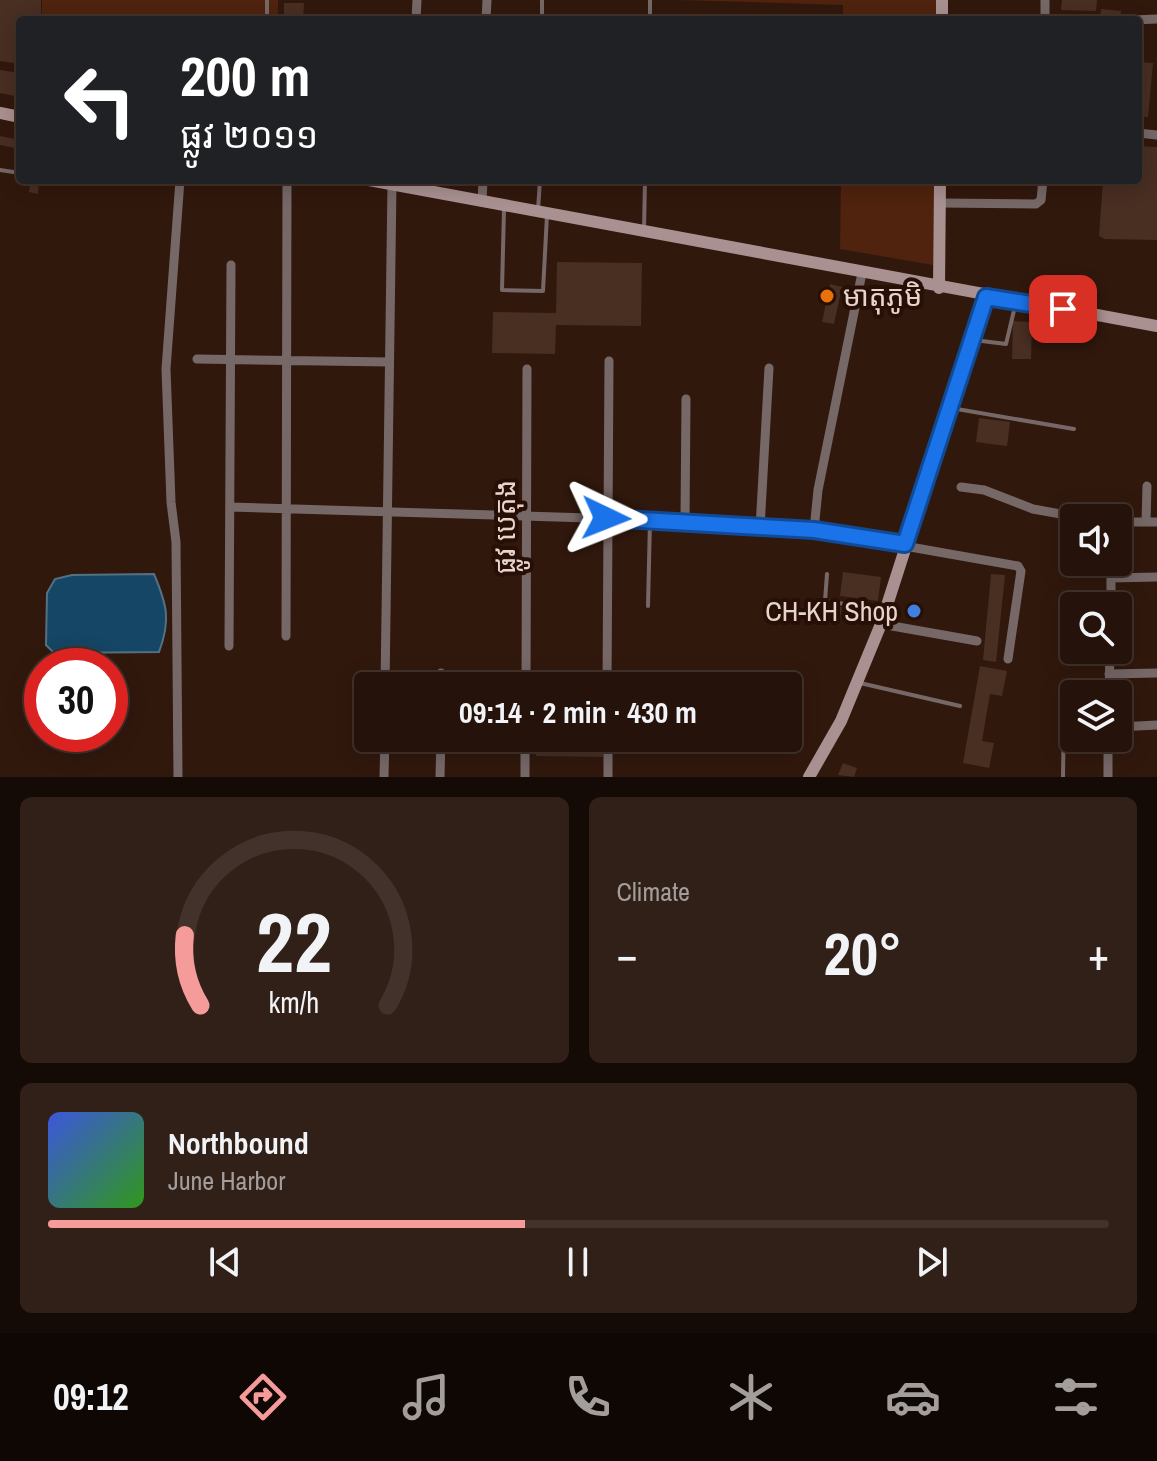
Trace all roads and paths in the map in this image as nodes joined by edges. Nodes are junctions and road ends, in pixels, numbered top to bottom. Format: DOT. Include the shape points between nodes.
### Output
graph roads {
  1 [pos="180,184"];
  2 [pos="287,184"];
  3 [pos="401,184"];
  4 [pos="483,184"];
  5 [pos="540,184"];
  6 [pos="645,184"];
  7 [pos="940,184"];
  8 [pos="1043,184"];
  9 [pos="482,202"];
  10 [pos="940,203"];
  11 [pos="504,206"];
  12 [pos="542,214"];
  13 [pos="644,232"];
  14 [pos="231,265"];
  15 [pos="862,273"];
  16 [pos="939,288"];
  17 [pos="986,297"];
  18 [pos="1016,302"];
  19 [pos="1157,326"];
  20 [pos="972,340"];
  21 [pos="197,359"];
  22 [pos="229,359"];
  23 [pos="287,361"];
  24 [pos="609,361"];
  25 [pos="389,362"];
  26 [pos="769,368"];
  27 [pos="527,369"];
  28 [pos="686,399"];
  29 [pos="949,408"];
  30 [pos="1074,429"];
  31 [pos="1147,486"];
  32 [pos="961,487"];
  33 [pos="230,507"];
  34 [pos="286,509"];
  35 [pos="386,512"];
  36 [pos="1060,514"];
  37 [pos="527,516"];
  38 [pos="606,518"];
  39 [pos="650,520"];
  40 [pos="685,521"];
  41 [pos="1152,522"];
  42 [pos="760,528"];
  43 [pos="814,530"];
  44 [pos="905,544"];
  45 [pos="827,574"];
  46 [pos="1157,577"];
  47 [pos="1111,578"];
  48 [pos="1111,592"];
  49 [pos="648,606"];
  50 [pos="885,610"];
  51 [pos="881,624"];
  52 [pos="286,636"];
  53 [pos="977,641"];
  54 [pos="229,646"];
  55 [pos="1008,659"];
  56 [pos="1109,664"];
  57 [pos="385,672"];
  58 [pos="526,672"];
  59 [pos="607,672"];
  60 [pos="1157,673"];
  61 [pos="1109,674"];
  62 [pos="1109,680"];
  63 [pos="858,682"];
  64 [pos="960,706"];
  65 [pos="1157,725"];
  66 [pos="1132,726"];
  67 [pos="385,752"];
  68 [pos="441,752"];
  69 [pos="525,752"];
  70 [pos="608,752"];
  71 [pos="1063,752"];
  72 [pos="1108,752"];
  73 [pos="178,777"];
  74 [pos="384,777"];
  75 [pos="440,777"];
  76 [pos="525,777"];
  77 [pos="608,777"];
  78 [pos="809,777"];
  79 [pos="1063,777"];
  80 [pos="1108,777"];
  1 -- 73 [label="street" via="166,369 176,542"];
  2 -- 23 [label="street"];
  3 -- 9 [label="main road"];
  3 -- 25 [label="street"];
  4 -- 9 [label="street"];
  5 -- 12 [label="lane"];
  6 -- 13 [label="lane"];
  7 -- 10 [label="main road"];
  8 -- 10 [label="street" via="1036,204"];
  9 -- 11 [label="main road"];
  10 -- 16 [label="main road"];
  11 -- 12 [label="main road"];
  11 -- 12 [label="lane" via="502,290 543,291"];
  12 -- 13 [label="main road"];
  13 -- 15 [label="main road"];
  14 -- 22 [label="street"];
  15 -- 16 [label="main road"];
  15 -- 43 [label="street"];
  16 -- 17 [label="main road"];
  17 -- 18 [label="main road"];
  17 -- 20 [label="main road"];
  18 -- 19 [label="main road"];
  18 -- 20 [label="lane" via="1006,344"];
  20 -- 29 [label="main road"];
  21 -- 22 [label="street"];
  22 -- 23 [label="street"];
  22 -- 33 [label="street"];
  23 -- 25 [label="street"];
  23 -- 34 [label="street"];
  24 -- 38 [label="street"];
  25 -- 35 [label="street"];
  26 -- 42 [label="street"];
  27 -- 37 [label="street, ផ្លូវ បេតុង"];
  28 -- 40 [label="street"];
  29 -- 30 [label="lane"];
  29 -- 44 [label="main road"];
  31 -- 41 [label="street"];
  32 -- 36 [label="street"];
  33 -- 34 [label="street"];
  33 -- 54 [label="street"];
  34 -- 35 [label="street"];
  34 -- 52 [label="street"];
  35 -- 37 [label="street"];
  35 -- 57 [label="street"];
  37 -- 38 [label="street"];
  37 -- 58 [label="street, ផ្លូវ បេតុង"];
  38 -- 39 [label="street"];
  38 -- 59 [label="street"];
  39 -- 40 [label="street"];
  39 -- 49 [label="lane"];
  40 -- 42 [label="street"];
  42 -- 43 [label="street"];
  43 -- 44 [label="street"];
  44 -- 50 [label="main road"];
  44 -- 55 [label="street" via="1020,566"];
  45 -- 50 [label="lane" via="825,601"];
  46 -- 47 [label="street"];
  47 -- 48 [label="street"];
  50 -- 51 [label="main road"];
  51 -- 53 [label="street"];
  51 -- 63 [label="main road"];
  56 -- 61 [label="street"];
  60 -- 61 [label="street"];
  61 -- 62 [label="street"];
  63 -- 64 [label="lane"];
  63 -- 78 [label="main road"];
  65 -- 66 [label="street"];
  67 -- 74 [label="street"];
  68 -- 75 [label="street"];
  69 -- 76 [label="street"];
  70 -- 77 [label="street"];
  71 -- 79 [label="lane"];
  72 -- 80 [label="street"];
}
